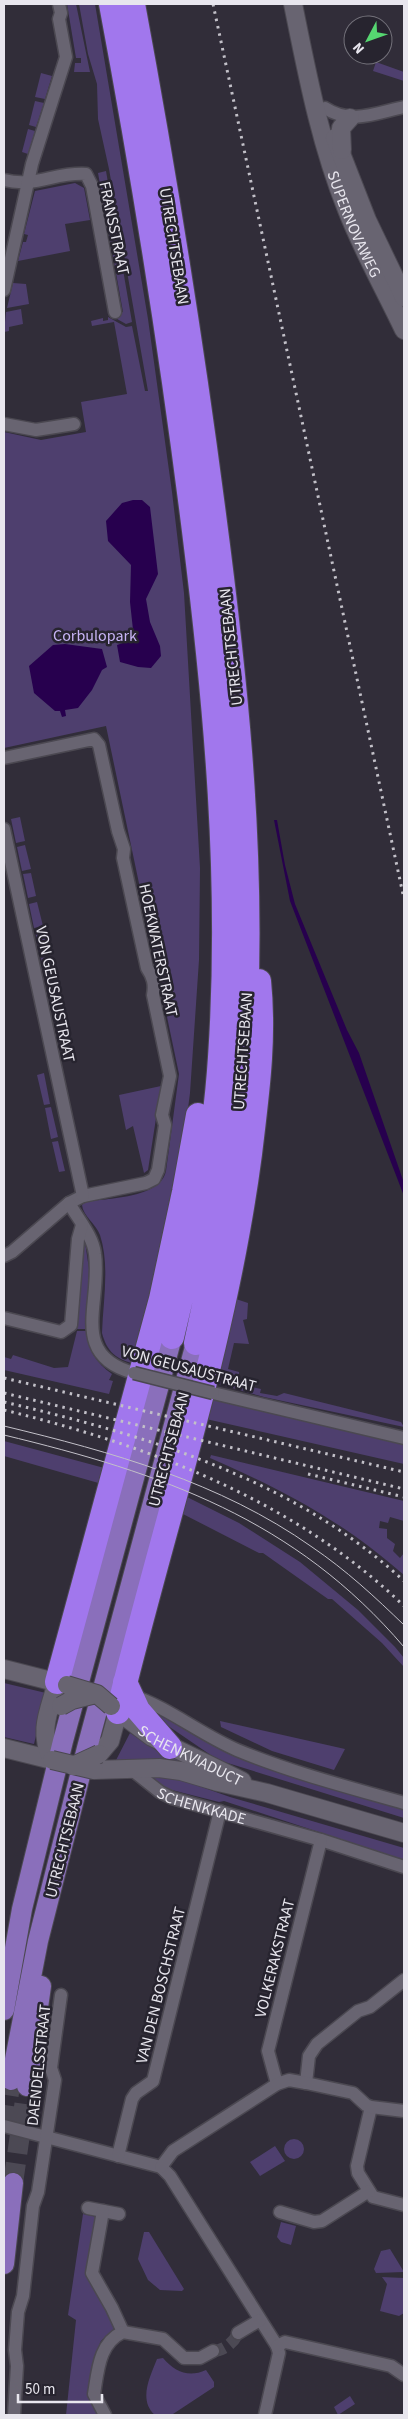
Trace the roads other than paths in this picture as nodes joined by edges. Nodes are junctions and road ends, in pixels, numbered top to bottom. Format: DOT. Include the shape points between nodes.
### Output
graph roads {
  1 [pos="59,4"];
  2 [pos="110,4"];
  3 [pos="133,4"];
  4 [pos="293,4"];
  5 [pos="303,4"];
  6 [pos="404,107"];
  7 [pos="321,110"];
  8 [pos="350,118"];
  9 [pos="340,156"];
  10 [pos="4,180"];
  11 [pos="30,182"];
  12 [pos="4,290"];
  13 [pos="404,297"];
  14 [pos="114,312"];
  15 [pos="404,330"];
  16 [pos="4,424"];
  17 [pos="74,424"];
  18 [pos="4,758"];
  19 [pos="4,829"];
  20 [pos="248,875"];
  21 [pos="220,1061"];
  22 [pos="82,1196"];
  23 [pos="69,1204"];
  24 [pos="82,1225"];
  25 [pos="4,1256"];
  26 [pos="4,1318"];
  27 [pos="172,1337"];
  28 [pos="196,1344"];
  29 [pos="404,1438"];
  30 [pos="4,1669"];
  31 [pos="62,1683"];
  32 [pos="97,1694"];
  33 [pos="120,1697"];
  34 [pos="55,1710"];
  35 [pos="4,1748"];
  36 [pos="170,1748"];
  37 [pos="49,1758"];
  38 [pos="96,1762"];
  39 [pos="131,1769"];
  40 [pos="267,1793"];
  41 [pos="404,1803"];
  42 [pos="220,1811"];
  43 [pos="404,1833"];
  44 [pos="321,1840"];
  45 [pos="404,1867"];
  46 [pos="22,1910"];
  47 [pos="4,1965"];
  48 [pos="404,1980"];
  49 [pos="61,1995"];
  50 [pos="4,2010"];
  51 [pos="19,2083"];
  52 [pos="306,2083"];
  53 [pos="277,2084"];
  54 [pos="372,2107"];
  55 [pos="404,2111"];
  56 [pos="4,2126"];
  57 [pos="46,2137"];
  58 [pos="118,2156"];
  59 [pos="161,2167"];
  60 [pos="14,2182"];
  61 [pos="369,2191"];
  62 [pos="404,2205"];
  63 [pos="88,2208"];
  64 [pos="103,2211"];
  65 [pos="280,2212"];
  66 [pos="119,2214"];
  67 [pos="4,2264"];
  68 [pos="260,2320"];
  69 [pos="123,2332"];
  70 [pos="238,2333"];
  71 [pos="277,2346"];
  72 [pos="213,2351"];
  73 [pos="404,2375"];
  74 [pos="14,2415"];
  75 [pos="105,2415"];
  76 [pos="265,2415"];
  1 -- 11 [label="street" via="58,19 66,57 32,164"];
  2 -- 21 [label="highway, UTRECHTSEBAAN" via="140,163 171,362 217,734 224,842 225,948"];
  3 -- 20 [label="highway, UTRECHTSEBAAN" via="187,321 224,588"];
  4 -- 7 [label="main road"];
  5 -- 7 [label="main road"];
  6 -- 8 [label="street"];
  7 -- 8 [label="street"];
  7 -- 9 [label="main road, SUPERNOVAWEG"];
  7 -- 15 [label="main road, SUPERNOVAWEG" via="347,209"];
  8 -- 9 [label="main road" via="341,128 343,149"];
  9 -- 13 [label="main road, SUPERNOVAWEG"];
  10 -- 11 [label="street, FRANSSTRAAT" via="21,184"];
  11 -- 12 [label="street"];
  11 -- 14 [label="street, FRANSSTRAAT" via="86,174 92,186"];
  16 -- 17 [label="street" via="36,430"];
  18 -- 22 [label="street, HOEKWATERSTRAAT" via="94,739 99,745 124,848 123,858 147,968 152,975 153,995 170,1076 162,1115 165,1125 154,1179"];
  19 -- 22 [label="street, VON GEUSAUSTRAAT"];
  20 -- 28 [label="highway, UTRECHTSEBAAN" via="246,1011 238,1112 220,1232"];
  20 -- 33 [label="highway" via="263,1018 244,1196 214,1352"];
  21 -- 27 [label="highway, UTRECHTSEBAAN" via="203,1190"];
  21 -- 31 [label="highway" via="202,1088 161,1299"];
  22 -- 23 [label="street"];
  23 -- 24 [label="street, VON GEUSAUSTRAAT"];
  23 -- 25 [label="street"];
  24 -- 26 [label="street" via="71,1325 61,1332"];
  24 -- 29 [label="street, VON GEUSAUSTRAAT, bridge" via="95,1253 93,1331 96,1346 109,1364 134,1374"];
  27 -- 46 [label="main road, UTRECHTSEBAAN" via="63,1741"];
  28 -- 51 [label="main road, UTRECHTSEBAAN" via="38,1941"];
  30 -- 31 [label="main road"];
  31 -- 32 [label="main road, bridge"];
  31 -- 34 [label="main road"];
  32 -- 33 [label="main road, bridge"];
  32 -- 34 [label="main road, bridge" via="72,1700"];
  33 -- 36 [label="highway" via="138,1710"];
  33 -- 38 [label="main road" via="110,1741"];
  33 -- 41 [label="street" via="144,1699 210,1738 238,1750"];
  34 -- 37 [label="main road" via="44,1733"];
  35 -- 37 [label="main road"];
  36 -- 40 [label="main road, SCHENKVIADUCT"];
  37 -- 38 [label="main road, bridge" via="73,1766"];
  38 -- 39 [label="main road"];
  39 -- 40 [label="main road, SCHENKVIADUCT" via="180,1771"];
  39 -- 42 [label="street, SCHENKKADE" via="172,1798"];
  40 -- 43 [label="main road, SCHENKVIADUCT"];
  42 -- 44 [label="street, SCHENKKADE"];
  42 -- 58 [label="street, VAN DEN BOSCHSTRAAT" via="153,2081 132,2099"];
  44 -- 45 [label="street, SCHENKKADE"];
  44 -- 53 [label="street, VOLKERAKSTRAAT" via="268,2050"];
  46 -- 47 [label="main road"];
  46 -- 50 [label="main road, UTRECHTSEBAAN"];
  48 -- 52 [label="street" via="317,2044 309,2056"];
  49 -- 57 [label="street, DAENDELSSTRAAT" via="51,2068 55,2080"];
  52 -- 53 [label="street" via="289,2080"];
  52 -- 54 [label="street" via="353,2093"];
  53 -- 59 [label="street" via="173,2151"];
  54 -- 55 [label="street"];
  54 -- 61 [label="street" via="357,2166"];
  56 -- 57 [label="street"];
  57 -- 58 [label="street"];
  57 -- 74 [label="street, DAENDELSSTRAAT" via="18,2312"];
  58 -- 59 [label="street"];
  59 -- 68 [label="street" via="170,2176"];
  60 -- 67 [label="main road"];
  61 -- 62 [label="street" via="378,2199"];
  61 -- 65 [label="street" via="322,2221 314,2222"];
  63 -- 64 [label="street"];
  64 -- 66 [label="street"];
  64 -- 69 [label="street" via="92,2274"];
  68 -- 70 [label="street"];
  68 -- 71 [label="street"];
  69 -- 72 [label="street" via="163,2339 184,2358 200,2358"];
  69 -- 75 [label="street" via="106,2345 101,2356 94,2394"];
  71 -- 73 [label="street" via="285,2342 350,2356 391,2366"];
  71 -- 76 [label="street"];
}
